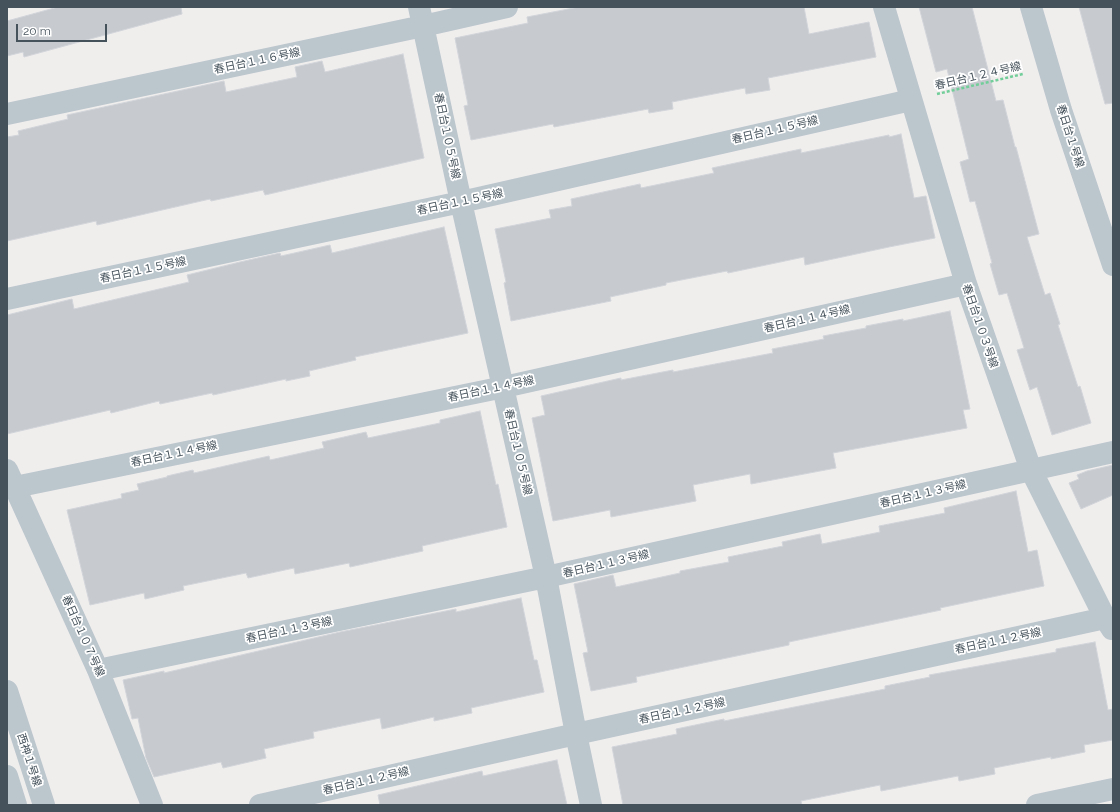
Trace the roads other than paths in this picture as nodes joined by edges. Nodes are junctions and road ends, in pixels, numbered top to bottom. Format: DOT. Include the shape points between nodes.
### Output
graph roads {
  1 [pos="507,7"];
  2 [pos="884,7"];
  3 [pos="1031,7"];
  4 [pos="421,17"];
  5 [pos="911,100"];
  6 [pos="7,114"];
  7 [pos="461,202"];
  8 [pos="1113,265"];
  9 [pos="966,284"];
  10 [pos="7,299"];
  11 [pos="504,386"];
  12 [pos="1113,452"];
  13 [pos="1031,470"];
  14 [pos="11,478"];
  15 [pos="546,577"];
  16 [pos="1109,624"];
  17 [pos="98,670"];
  18 [pos="7,691"];
  19 [pos="576,734"];
  20 [pos="7,776"];
  21 [pos="1113,789"];
  22 [pos="16,805"];
  23 [pos="44,805"];
  24 [pos="152,805"];
  25 [pos="260,805"];
  26 [pos="591,805"];
  27 [pos="1037,805"];
  1 -- 4 [label="street, 春日台１１６号線"];
  2 -- 5 [label="street, 春日台１０３号線"];
  3 -- 8 [label="street, 春日台１号線" via="1061,110"];
  4 -- 6 [label="street, 春日台１１６号線"];
  4 -- 7 [label="street, 春日台１０５号線"];
  5 -- 7 [label="street, 春日台１１５号線"];
  5 -- 9 [label="street, 春日台１０３号線"];
  7 -- 10 [label="street, 春日台１１５号線"];
  7 -- 11 [label="street, 春日台１０５号線"];
  9 -- 11 [label="street, 春日台１１４号線"];
  9 -- 13 [label="street, 春日台１０３号線"];
  11 -- 14 [label="street, 春日台１１４号線"];
  11 -- 15 [label="street, 春日台１０５号線"];
  12 -- 13 [label="street, 春日台１１３号線"];
  13 -- 15 [label="street, 春日台１１３号線"];
  13 -- 16 [label="street, 春日台１０３号線"];
  14 -- 17 [label="street, 春日台１０７号線"];
  15 -- 17 [label="street, 春日台１１３号線"];
  15 -- 19 [label="street, 春日台１０５号線"];
  16 -- 19 [label="street, 春日台１１２号線"];
  17 -- 24 [label="street, 春日台１０７号線"];
  18 -- 23 [label="street, 西神１号線"];
  19 -- 25 [label="street, 春日台１１２号線"];
  19 -- 26 [label="street, 春日台１０５号線"];
  20 -- 22 [label="street"];
  21 -- 27 [label="street"];
}
